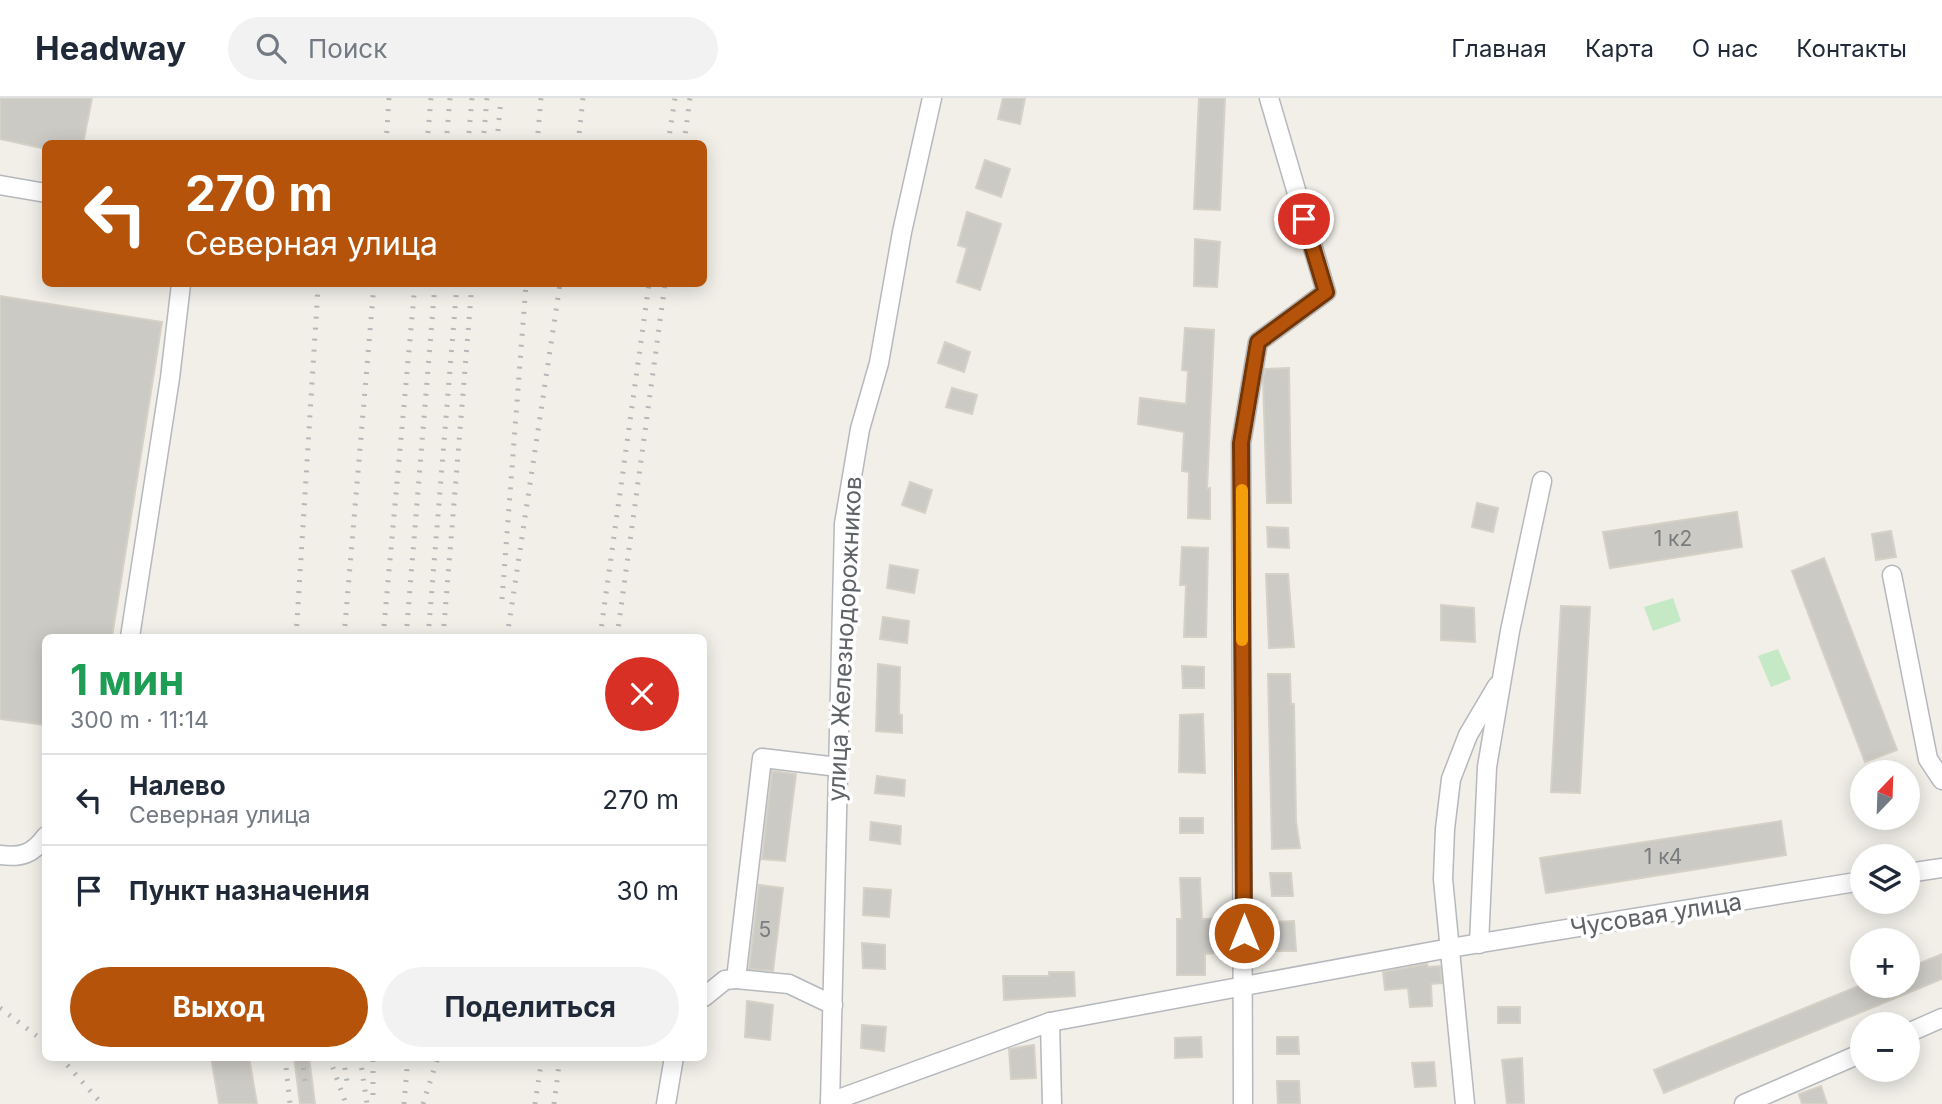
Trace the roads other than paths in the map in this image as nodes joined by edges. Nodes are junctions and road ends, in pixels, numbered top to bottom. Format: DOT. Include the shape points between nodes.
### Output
graph roads {
  1 [pos="932,98"];
  2 [pos="1269,98"];
  3 [pos="0,185"];
  4 [pos="42,192"];
  5 [pos="181,287"];
  6 [pos="1542,481"];
  7 [pos="1892,575"];
  8 [pos="130,634"];
  9 [pos="1503,676"];
  10 [pos="838,767"];
  11 [pos="1942,780"];
  12 [pos="42,841"];
  13 [pos="0,855"];
  14 [pos="1942,867"];
  15 [pos="1920,871"];
  16 [pos="1850,883"];
  17 [pos="1479,944"];
  18 [pos="1450,948"];
  19 [pos="736,979"];
  20 [pos="1244,988"];
  21 [pos="707,995"];
  22 [pos="833,1005"];
  23 [pos="1942,1018"];
  24 [pos="1050,1022"];
  25 [pos="1920,1028"];
  26 [pos="1850,1059"];
  27 [pos="673,1061"];
  28 [pos="1774,1098"];
  29 [pos="830,1103"];
  30 [pos="666,1104"];
  31 [pos="1052,1104"];
  32 [pos="1243,1104"];
  33 [pos="1465,1104"];
  34 [pos="1744,1104"];
  1 -- 10 [label="street, улица Железнодорожников" via="879,363 850,477 844,524"];
  2 -- 20 [label="street" via="1326,292 1258,342 1241,443"];
  3 -- 4 [label="street"];
  5 -- 8 [label="street"];
  6 -- 9 [label="street"];
  7 -- 11 [label="street" via="1928,759"];
  9 -- 17 [label="street" via="1487,767"];
  9 -- 18 [label="street" via="1468,735 1451,779 1443,879"];
  10 -- 19 [label="street" via="762,758"];
  10 -- 22 [label="street, улица Железнодорожников"];
  12 -- 13 [label="street" via="23,856"];
  14 -- 15 [label="street"];
  16 -- 17 [label="street, Чусовая улица"];
  17 -- 18 [label="street, Чусовая улица"];
  18 -- 20 [label="street, Чусовая улица"];
  18 -- 33 [label="street"];
  19 -- 21 [label="street" via="725,980"];
  19 -- 22 [label="street" via="789,984"];
  20 -- 24 [label="street, Чусовая улица"];
  20 -- 32 [label="street"];
  22 -- 29 [label="street, улица Железнодорожников"];
  23 -- 25 [label="street"];
  24 -- 29 [label="street, Чусовая улица"];
  24 -- 31 [label="street"];
  26 -- 28 [label="street"];
  27 -- 30 [label="street"];
  28 -- 34 [label="street"];
}
